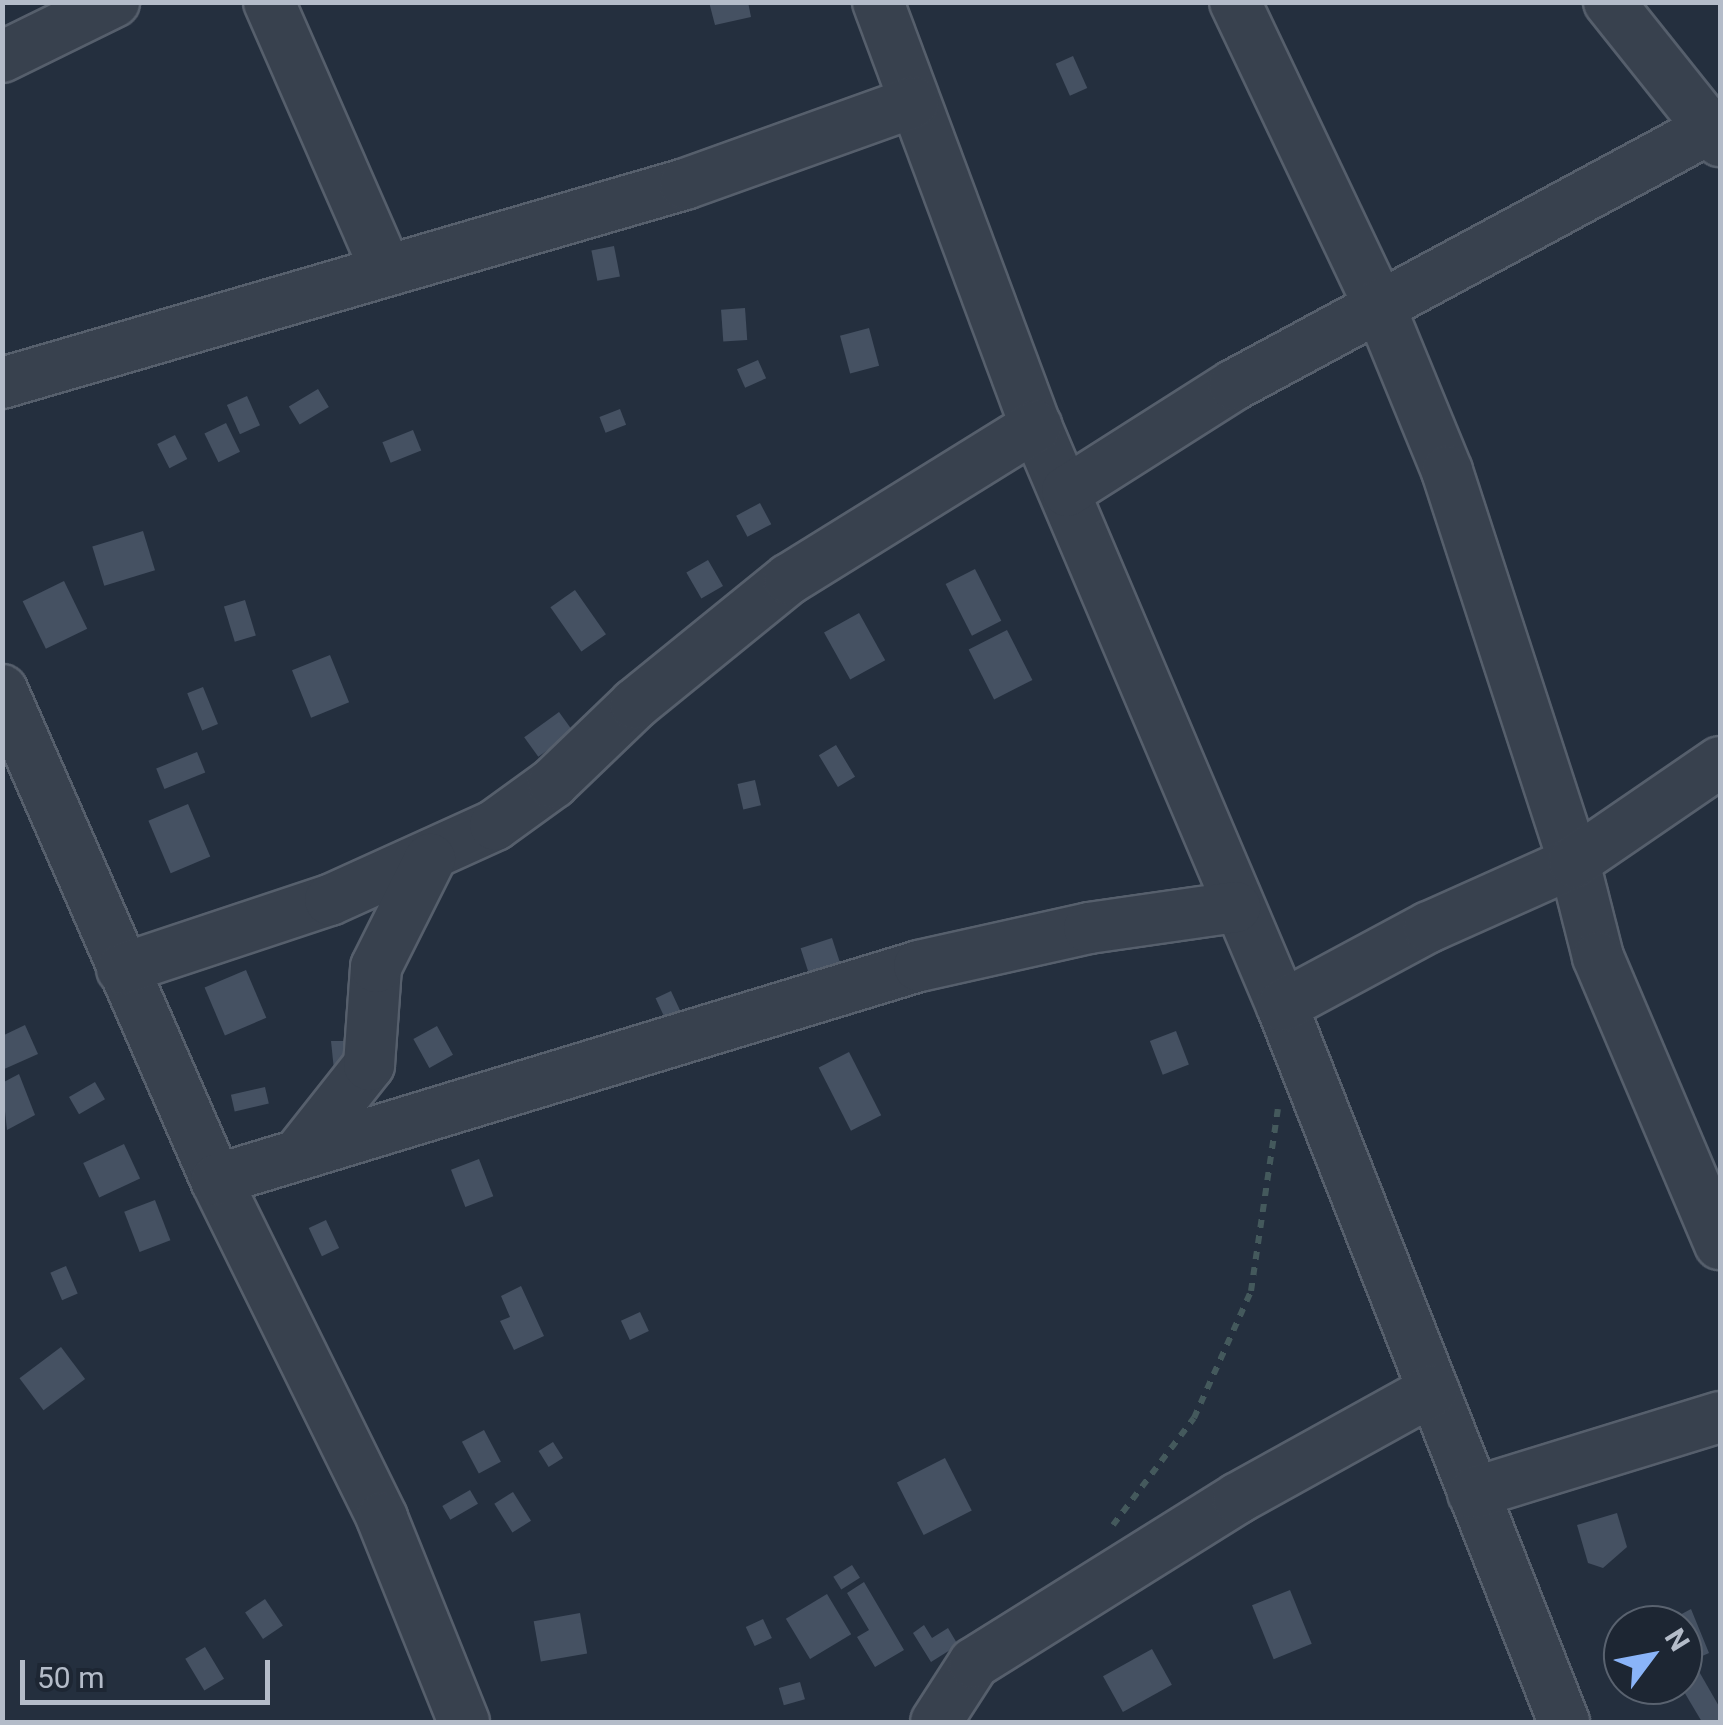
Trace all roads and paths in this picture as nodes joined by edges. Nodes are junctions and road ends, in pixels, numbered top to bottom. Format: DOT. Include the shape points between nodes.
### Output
graph roads {
  1 [pos="114,2"];
  2 [pos="269,2"];
  3 [pos="878,2"];
  4 [pos="1235,2"];
  5 [pos="1609,2"];
  6 [pos="2,57"];
  7 [pos="914,102"];
  8 [pos="1718,131"];
  9 [pos="385,268"];
  10 [pos="1379,305"];
  11 [pos="2,383"];
  12 [pos="1036,426"];
  13 [pos="1067,491"];
  14 [pos="2,690"];
  15 [pos="1720,762"];
  16 [pos="23,792"];
  17 [pos="430,859"];
  18 [pos="1574,862"];
  19 [pos="1235,906"];
  20 [pos="122,969"];
  21 [pos="1282,1006"];
  22 [pos="1278,1106"];
  23 [pos="302,1151"];
  24 [pos="216,1180"];
  25 [pos="1720,1244"];
  26 [pos="1433,1390"];
  27 [pos="1720,1417"];
  28 [pos="1473,1493"];
  29 [pos="1110,1530"];
  30 [pos="464,1722"];
  31 [pos="936,1722"];
  32 [pos="1564,1722"];
  1 -- 6 [label="street"];
  2 -- 9 [label="street"];
  3 -- 7 [label="street"];
  4 -- 10 [label="street"];
  5 -- 8 [label="street"];
  7 -- 9 [label="street" via="685,184"];
  7 -- 12 [label="street"];
  8 -- 10 [label="street"];
  9 -- 11 [label="street"];
  10 -- 13 [label="street" via="1234,385"];
  10 -- 18 [label="street" via="1447,470"];
  12 -- 13 [label="street"];
  12 -- 17 [label="street" via="789,579 636,704 554,783"];
  13 -- 19 [label="street"];
  14 -- 16 [label="street"];
  15 -- 18 [label="street"];
  16 -- 20 [label="street"];
  17 -- 20 [label="street"];
  17 -- 23 [label="street" via="376,967 370,1064"];
  18 -- 21 [label="street" via="1430,926"];
  18 -- 25 [label="street" via="1598,957"];
  19 -- 21 [label="street"];
  19 -- 23 [label="street" via="1089,928 920,966 604,1067"];
  20 -- 24 [label="street"];
  21 -- 26 [label="street"];
  22 -- 29 [label="path" via="1251,1290 1194,1418"];
  23 -- 24 [label="street"];
  24 -- 30 [label="street" via="382,1518"];
  26 -- 28 [label="street"];
  26 -- 31 [label="street" via="1238,1498 974,1663"];
  27 -- 28 [label="street"];
  28 -- 32 [label="street"];
}
